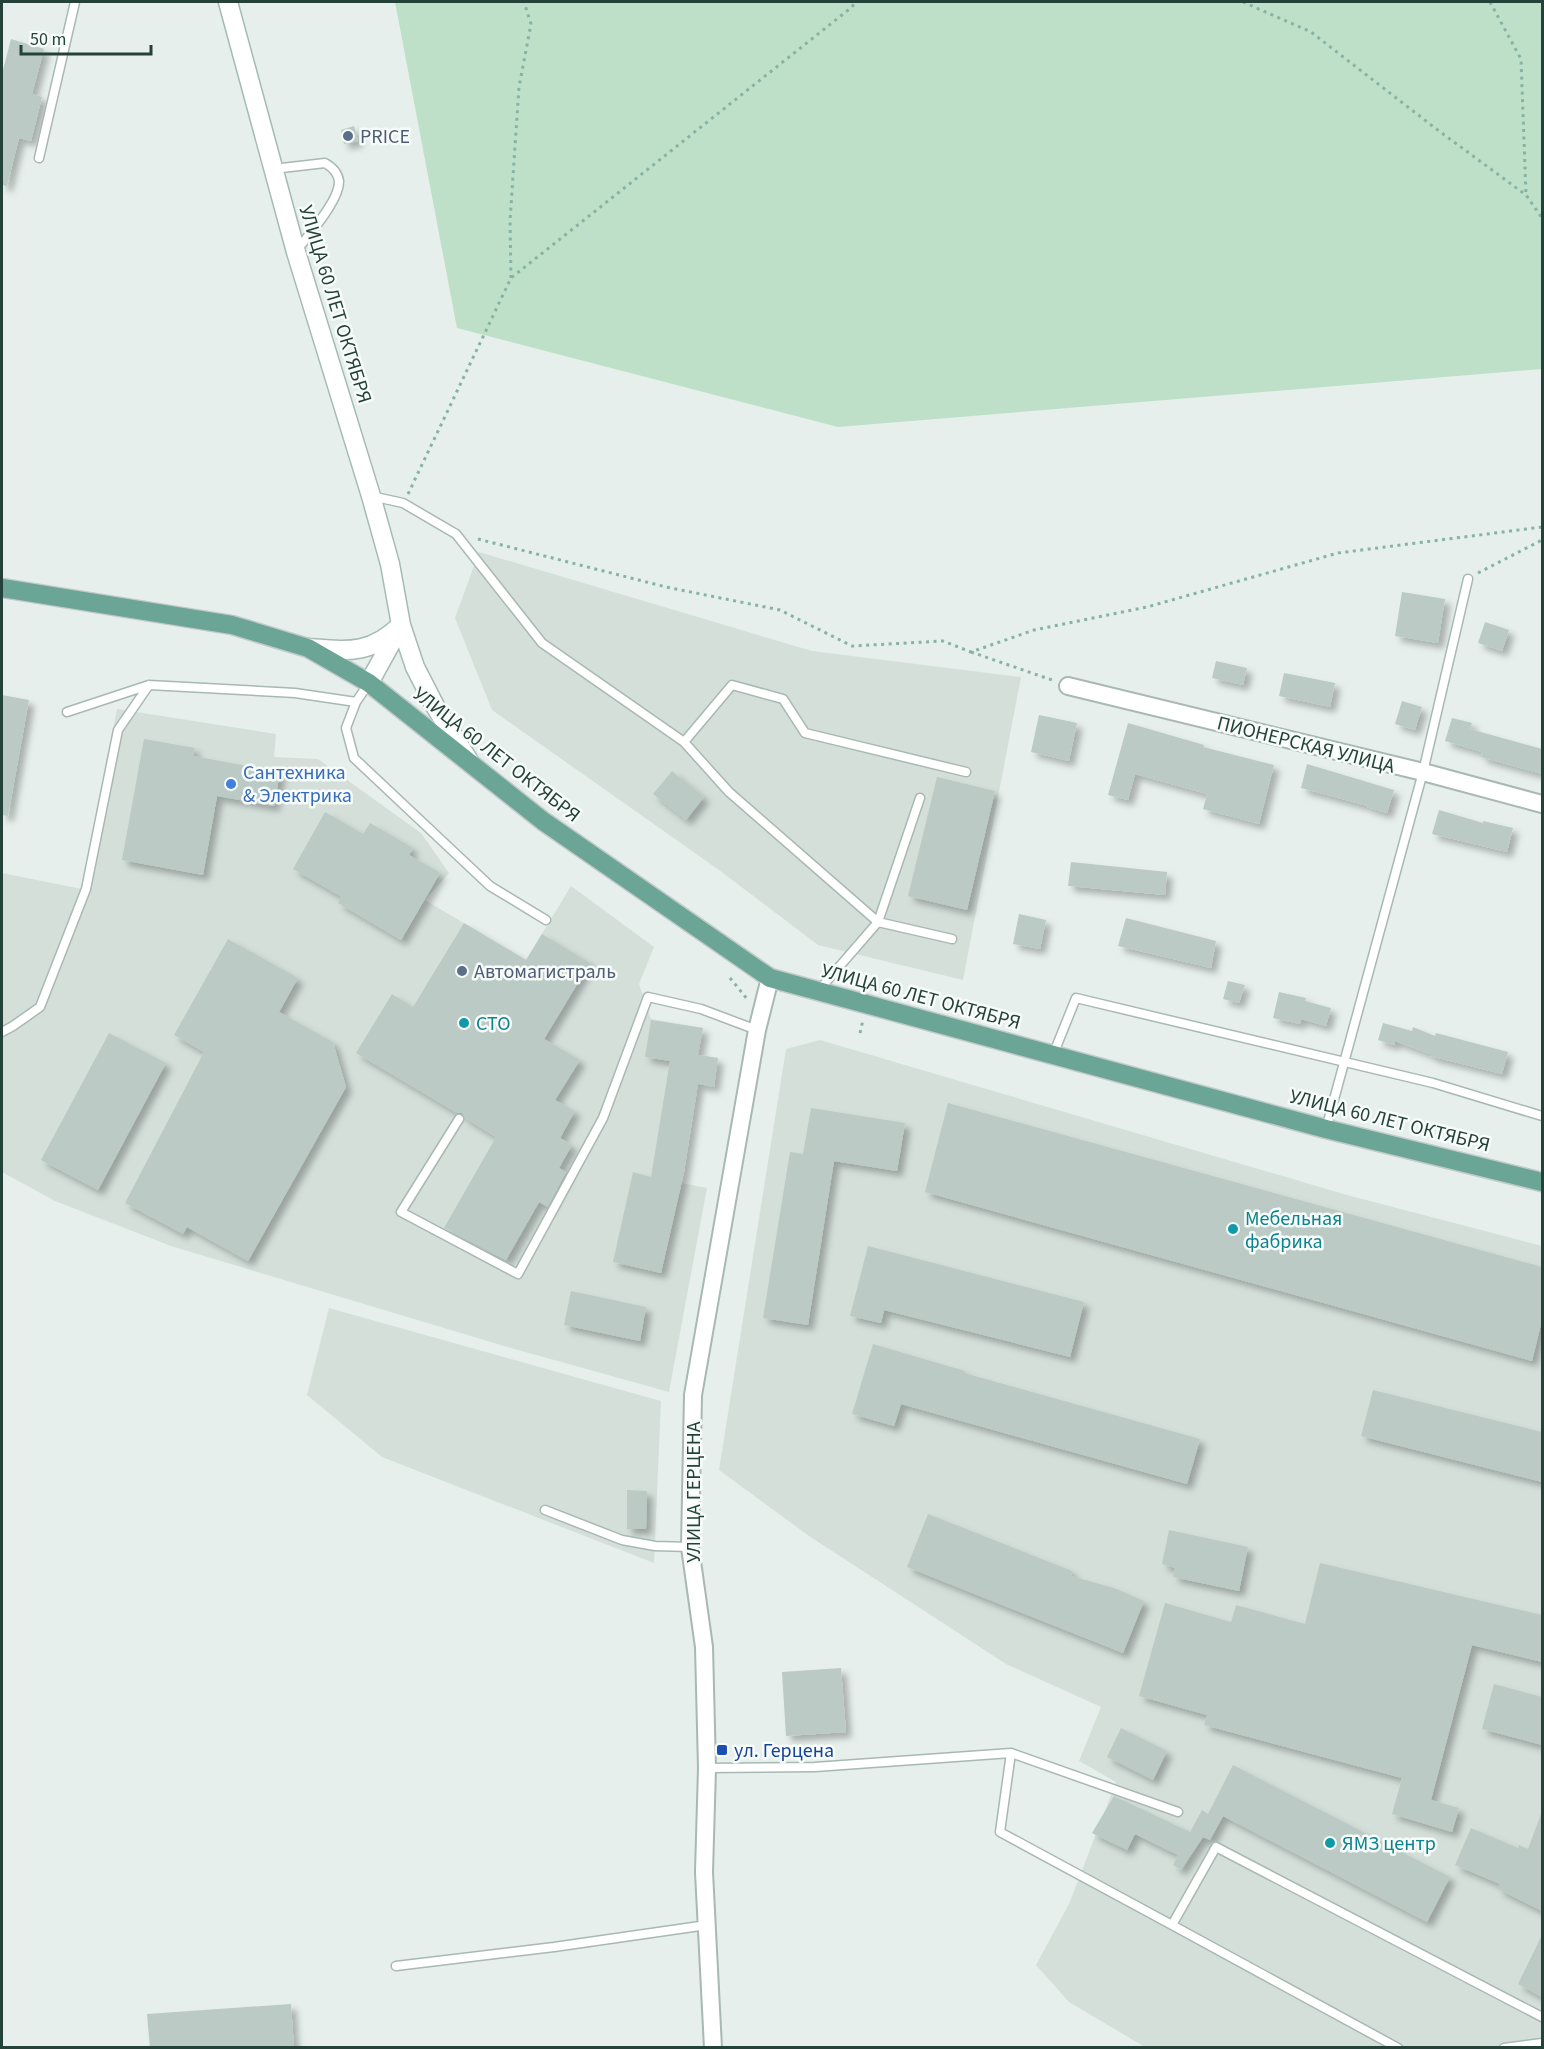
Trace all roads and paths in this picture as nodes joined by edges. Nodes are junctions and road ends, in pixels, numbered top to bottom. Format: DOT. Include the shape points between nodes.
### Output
graph roads {
  1 [pos="75,2"];
  2 [pos="228,2"];
  3 [pos="524,2"];
  4 [pos="855,2"];
  5 [pos="1243,2"];
  6 [pos="1490,2"];
  7 [pos="39,158"];
  8 [pos="273,169"];
  9 [pos="1526,195"];
  10 [pos="1542,218"];
  11 [pos="296,252"];
  12 [pos="511,278"];
  13 [pos="371,496"];
  14 [pos="403,503"];
  15 [pos="1542,528"];
  16 [pos="456,534"];
  17 [pos="1542,540"];
  18 [pos="1468,579"];
  19 [pos="2,588"];
  20 [pos="401,625"];
  21 [pos="308,648"];
  22 [pos="971,652"];
  23 [pos="369,683"];
  24 [pos="149,685"];
  25 [pos="1068,686"];
  26 [pos="356,702"];
  27 [pos="67,712"];
  28 [pos="684,742"];
  29 [pos="470,762"];
  30 [pos="966,772"];
  31 [pos="1423,772"];
  32 [pos="920,798"];
  33 [pos="1542,804"];
  34 [pos="546,920"];
  35 [pos="879,922"];
  36 [pos="952,939"];
  37 [pos="730,978"];
  38 [pos="770,978"];
  39 [pos="818,991"];
  40 [pos="750,1028"];
  41 [pos="2,1032"];
  42 [pos="1053,1055"];
  43 [pos="1346,1063"];
  44 [pos="1542,1116"];
  45 [pos="459,1119"];
  46 [pos="1326,1128"];
  47 [pos="1542,1182"];
  48 [pos="545,1510"];
  49 [pos="690,1547"];
  50 [pos="1011,1753"];
  51 [pos="706,1768"];
  52 [pos="1178,1812"];
  53 [pos="707,1925"];
  54 [pos="1172,1925"];
  55 [pos="396,1966"];
  56 [pos="1542,2017"];
  57 [pos="1542,2043"];
  58 [pos="713,2048"];
  59 [pos="1398,2048"];
  60 [pos="1504,2048"];
  1 -- 7 [label="lane"];
  2 -- 8 [label="street, УЛИЦА 60 ЛЕТ ОКТЯБРЯ"];
  3 -- 12 [label="path" via="531,24 519,87 510,221"];
  4 -- 12 [label="path"];
  5 -- 9 [label="path" via="1311,32"];
  6 -- 9 [label="path" via="1521,59"];
  8 -- 11 [label="street, УЛИЦА 60 ЛЕТ ОКТЯБРЯ"];
  8 -- 11 [label="lane" via="326,163 339,180 337,195"];
  9 -- 10 [label="path"];
  11 -- 13 [label="street, УЛИЦА 60 ЛЕТ ОКТЯБРЯ"];
  12 -- 14 [label="path"];
  13 -- 14 [label="lane"];
  13 -- 20 [label="street, УЛИЦА 60 ЛЕТ ОКТЯБРЯ" via="390,564"];
  14 -- 16 [label="lane"];
  15 -- 22 [label="path" via="1338,553 1147,607 1034,630"];
  16 -- 22 [label="path" via="666,587 780,610 852,646 943,641"];
  16 -- 28 [label="lane" via="542,643"];
  17 -- 18 [label="path"];
  18 -- 31 [label="lane"];
  19 -- 21 [label="main road, УЛИЦА 60 ЛЕТ ОКТЯБРЯ" via="232,625"];
  20 -- 21 [label="street" via="388,638 368,648"];
  20 -- 23 [label="street"];
  20 -- 29 [label="street, УЛИЦА 60 ЛЕТ ОКТЯБРЯ" via="415,667"];
  21 -- 23 [label="main road, УЛИЦА 60 ЛЕТ ОКТЯБРЯ"];
  22 -- 25 [label="path"];
  23 -- 26 [label="lane"];
  23 -- 29 [label="main road, УЛИЦА 60 ЛЕТ ОКТЯБРЯ"];
  24 -- 26 [label="lane" via="295,693"];
  24 -- 27 [label="lane"];
  24 -- 41 [label="lane" via="118,730 86,889 40,1007"];
  25 -- 31 [label="street, ПИОНЕРСКАЯ УЛИЦА"];
  26 -- 34 [label="lane" via="346,728 354,758 490,886"];
  28 -- 30 [label="lane" via="732,685 783,699 805,732"];
  28 -- 35 [label="lane" via="729,792"];
  29 -- 38 [label="main road, УЛИЦА 60 ЛЕТ ОКТЯБРЯ" via="543,820"];
  31 -- 33 [label="street, ПИОНЕРСКАЯ УЛИЦА"];
  31 -- 43 [label="lane"];
  32 -- 35 [label="lane"];
  35 -- 36 [label="lane"];
  35 -- 39 [label="lane"];
  37 -- 40 [label="path" via="748,999"];
  38 -- 39 [label="main road, УЛИЦА 60 ЛЕТ ОКТЯБРЯ"];
  38 -- 40 [label="street, УЛИЦА ГЕРЦЕНА"];
  39 -- 42 [label="main road, УЛИЦА 60 ЛЕТ ОКТЯБРЯ"];
  40 -- 45 [label="lane" via="701,1009 648,998 603,1118 518,1274 401,1212"];
  40 -- 49 [label="street, УЛИЦА ГЕРЦЕНА" via="693,1395"];
  42 -- 43 [label="lane" via="1076,998"];
  42 -- 46 [label="main road, УЛИЦА 60 ЛЕТ ОКТЯБРЯ"];
  43 -- 44 [label="lane" via="1433,1083"];
  43 -- 46 [label="lane"];
  46 -- 47 [label="main road, УЛИЦА 60 ЛЕТ ОКТЯБРЯ"];
  48 -- 49 [label="lane" via="622,1540"];
  49 -- 51 [label="street, УЛИЦА ГЕРЦЕНА" via="704,1647"];
  50 -- 51 [label="lane" via="815,1767"];
  50 -- 52 [label="lane"];
  50 -- 54 [label="lane" via="1000,1832"];
  51 -- 53 [label="street, УЛИЦА ГЕРЦЕНА"];
  53 -- 55 [label="lane"];
  53 -- 58 [label="street, УЛИЦА ГЕРЦЕНА"];
  54 -- 56 [label="lane" via="1216,1847"];
  54 -- 59 [label="lane"];
  57 -- 60 [label="lane"];
}
